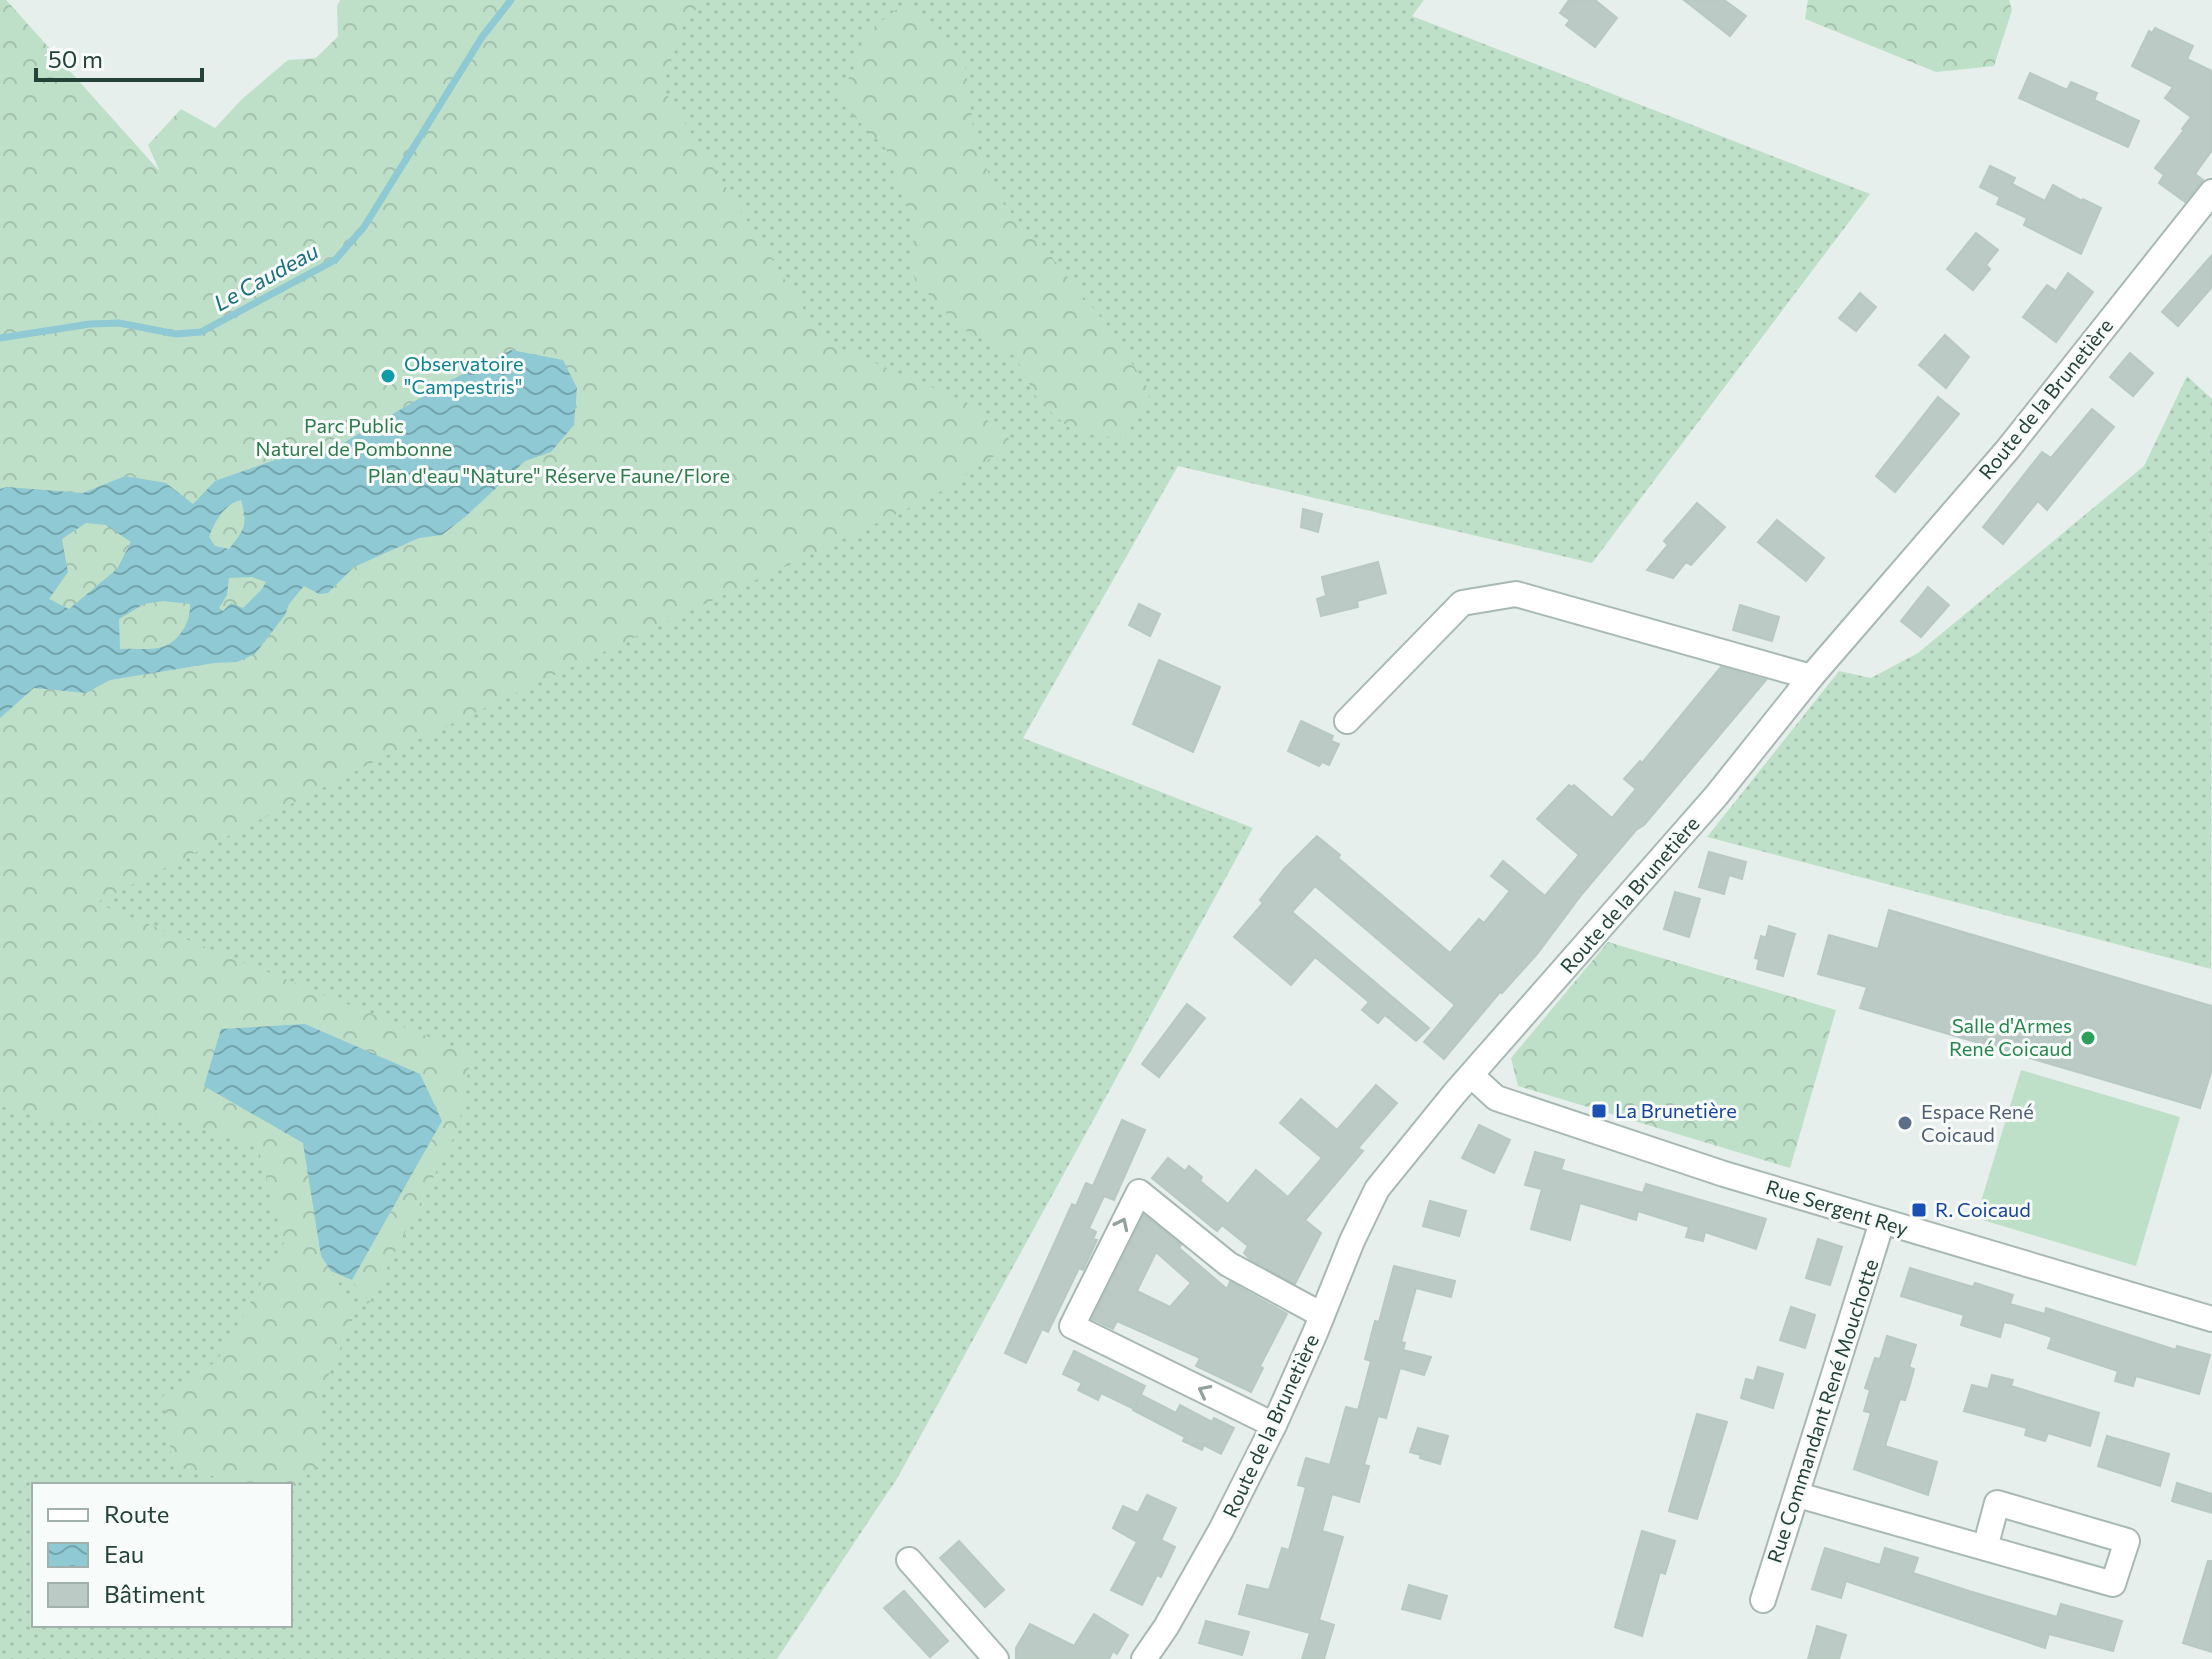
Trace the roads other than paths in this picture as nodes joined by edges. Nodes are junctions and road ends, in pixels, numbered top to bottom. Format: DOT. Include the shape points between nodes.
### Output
graph roads {
  1 [pos="2212,192"];
  2 [pos="1811,677"];
  3 [pos="1347,721"];
  4 [pos="1472,1076"];
  5 [pos="1882,1222"];
  6 [pos="1322,1315"];
  7 [pos="2212,1319"];
  8 [pos="1274,1425"];
  9 [pos="1798,1495"];
  10 [pos="1985,1548"];
  11 [pos="909,1560"];
  12 [pos="1763,1600"];
  13 [pos="996,1659"];
  14 [pos="1144,1659"];
  1 -- 2 [label="street, Route de la Brunetière" via="2008,449"];
  2 -- 3 [label="street" via="1516,594 1462,603"];
  2 -- 4 [label="street, Route de la Brunetière" via="1716,796"];
  4 -- 5 [label="street, Rue Sergent Rey" via="1496,1098"];
  4 -- 6 [label="street, Route de la Brunetière" via="1377,1189"];
  5 -- 7 [label="street, Rue Sergent Rey"];
  5 -- 9 [label="street, Rue Commandant René Mouchotte"];
  6 -- 8 [label="street, Route de la Brunetière"];
  8 -- 6 [label="street, one-way" via="1072,1326 1139,1192 1228,1264"];
  8 -- 14 [label="street, Route de la Brunetière" via="1221,1530"];
  9 -- 10 [label="street"];
  9 -- 12 [label="street, Rue Commandant René Mouchotte"];
  10 -- 10 [label="street" via="1997,1503 2127,1541 2113,1584"];
  11 -- 13 [label="street"];
}
